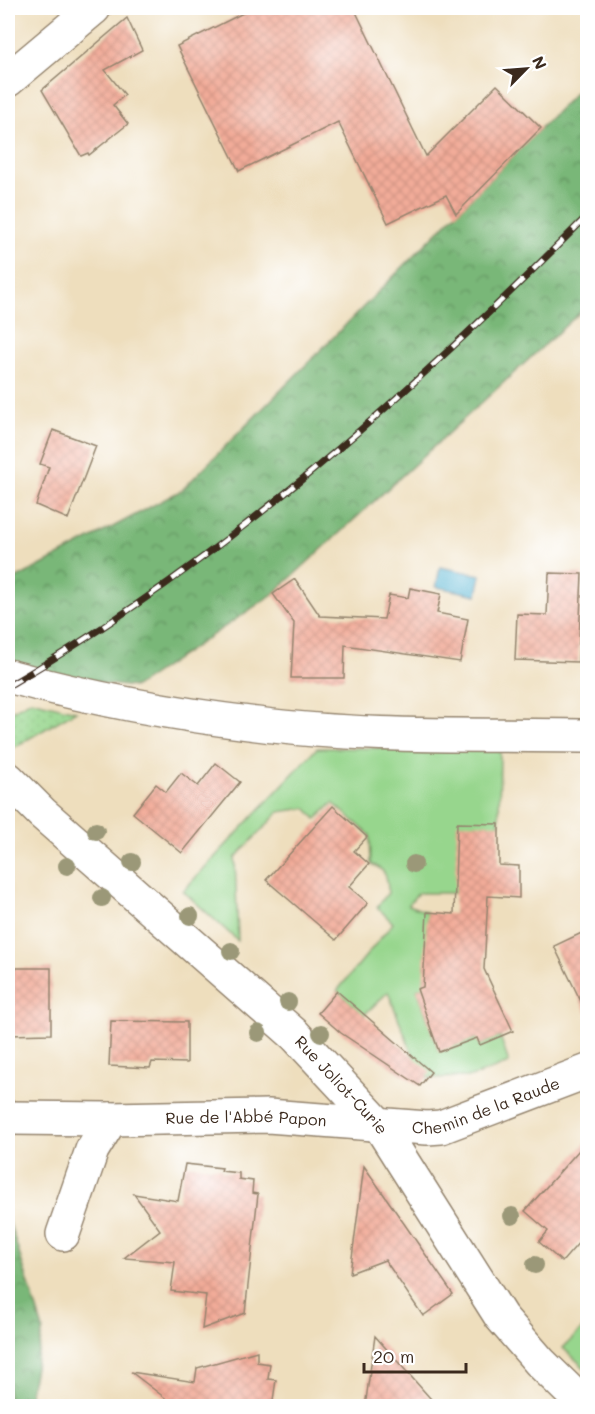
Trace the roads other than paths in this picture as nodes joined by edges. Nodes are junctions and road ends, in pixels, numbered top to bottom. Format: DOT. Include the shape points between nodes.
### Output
graph roads {
  1 [pos="94,8"];
  2 [pos="8,80"];
  3 [pos="8,676"];
  4 [pos="588,736"];
  5 [pos="8,779"];
  6 [pos="8,795"];
  7 [pos="42,813"];
  8 [pos="588,1071"];
  9 [pos="15,1118"];
  10 [pos="111,1119"];
  11 [pos="380,1126"];
  12 [pos="63,1234"];
  13 [pos="585,1407"];
  1 -- 2 [label="street"];
  3 -- 4 [label="street" via="88,698 257,725 372,732"];
  5 -- 7 [label="street, Rue Joliot-Curie"];
  6 -- 7 [label="street, Rue Joliot-Curie"];
  7 -- 11 [label="street, Rue Joliot-Curie" via="295,1035"];
  8 -- 11 [label="street, Chemin de la Raude" via="441,1127"];
  9 -- 10 [label="street, Rue de l'Abbé Papon"];
  10 -- 11 [label="street, Rue de l'Abbé Papon" via="268,1116"];
  10 -- 12 [label="street" via="92,1150"];
  11 -- 13 [label="street, Rue Joliot-Curie" via="501,1317"];
}
